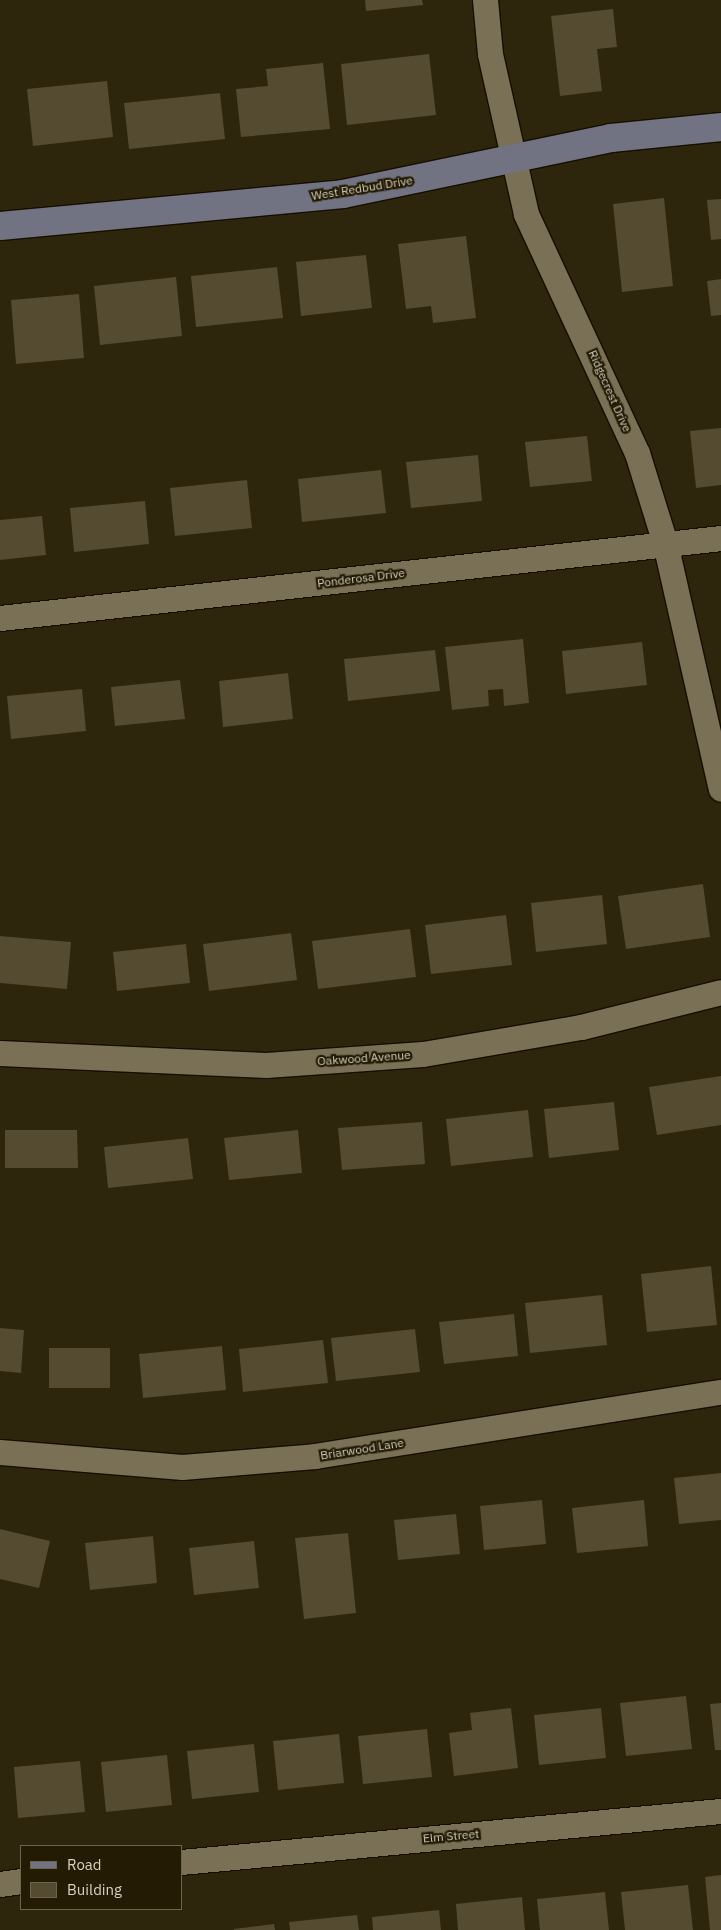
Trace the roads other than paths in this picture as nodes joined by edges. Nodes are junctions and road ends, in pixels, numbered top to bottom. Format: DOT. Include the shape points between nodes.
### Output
graph roads {
  1 [pos="485,0"];
  2 [pos="721,127"];
  3 [pos="511,162"];
  4 [pos="0,226"];
  5 [pos="721,538"];
  6 [pos="665,543"];
  7 [pos="0,618"];
  8 [pos="721,789"];
  9 [pos="721,992"];
  10 [pos="0,1053"];
  11 [pos="721,1392"];
  12 [pos="0,1452"];
  13 [pos="721,1811"];
  14 [pos="182,1862"];
  15 [pos="20,1881"];
  16 [pos="0,1884"];
  1 -- 3 [label="street, Ridgecrest Drive" via="490,54"];
  2 -- 3 [label="street, West Redbud Drive" via="611,138"];
  3 -- 4 [label="street, West Redbud Drive" via="343,194"];
  3 -- 6 [label="street, Ridgecrest Drive" via="526,214 637,452"];
  5 -- 6 [label="street, Ponderosa Drive"];
  6 -- 7 [label="street, Ponderosa Drive"];
  6 -- 8 [label="street, Ridgecrest Drive"];
  9 -- 10 [label="street, Oakwood Avenue" via="581,1027 422,1054 266,1066"];
  11 -- 12 [label="street, Briarwood Lane" via="315,1456 182,1467"];
  13 -- 14 [label="street, Elm Street"];
  15 -- 16 [label="street"];
}
